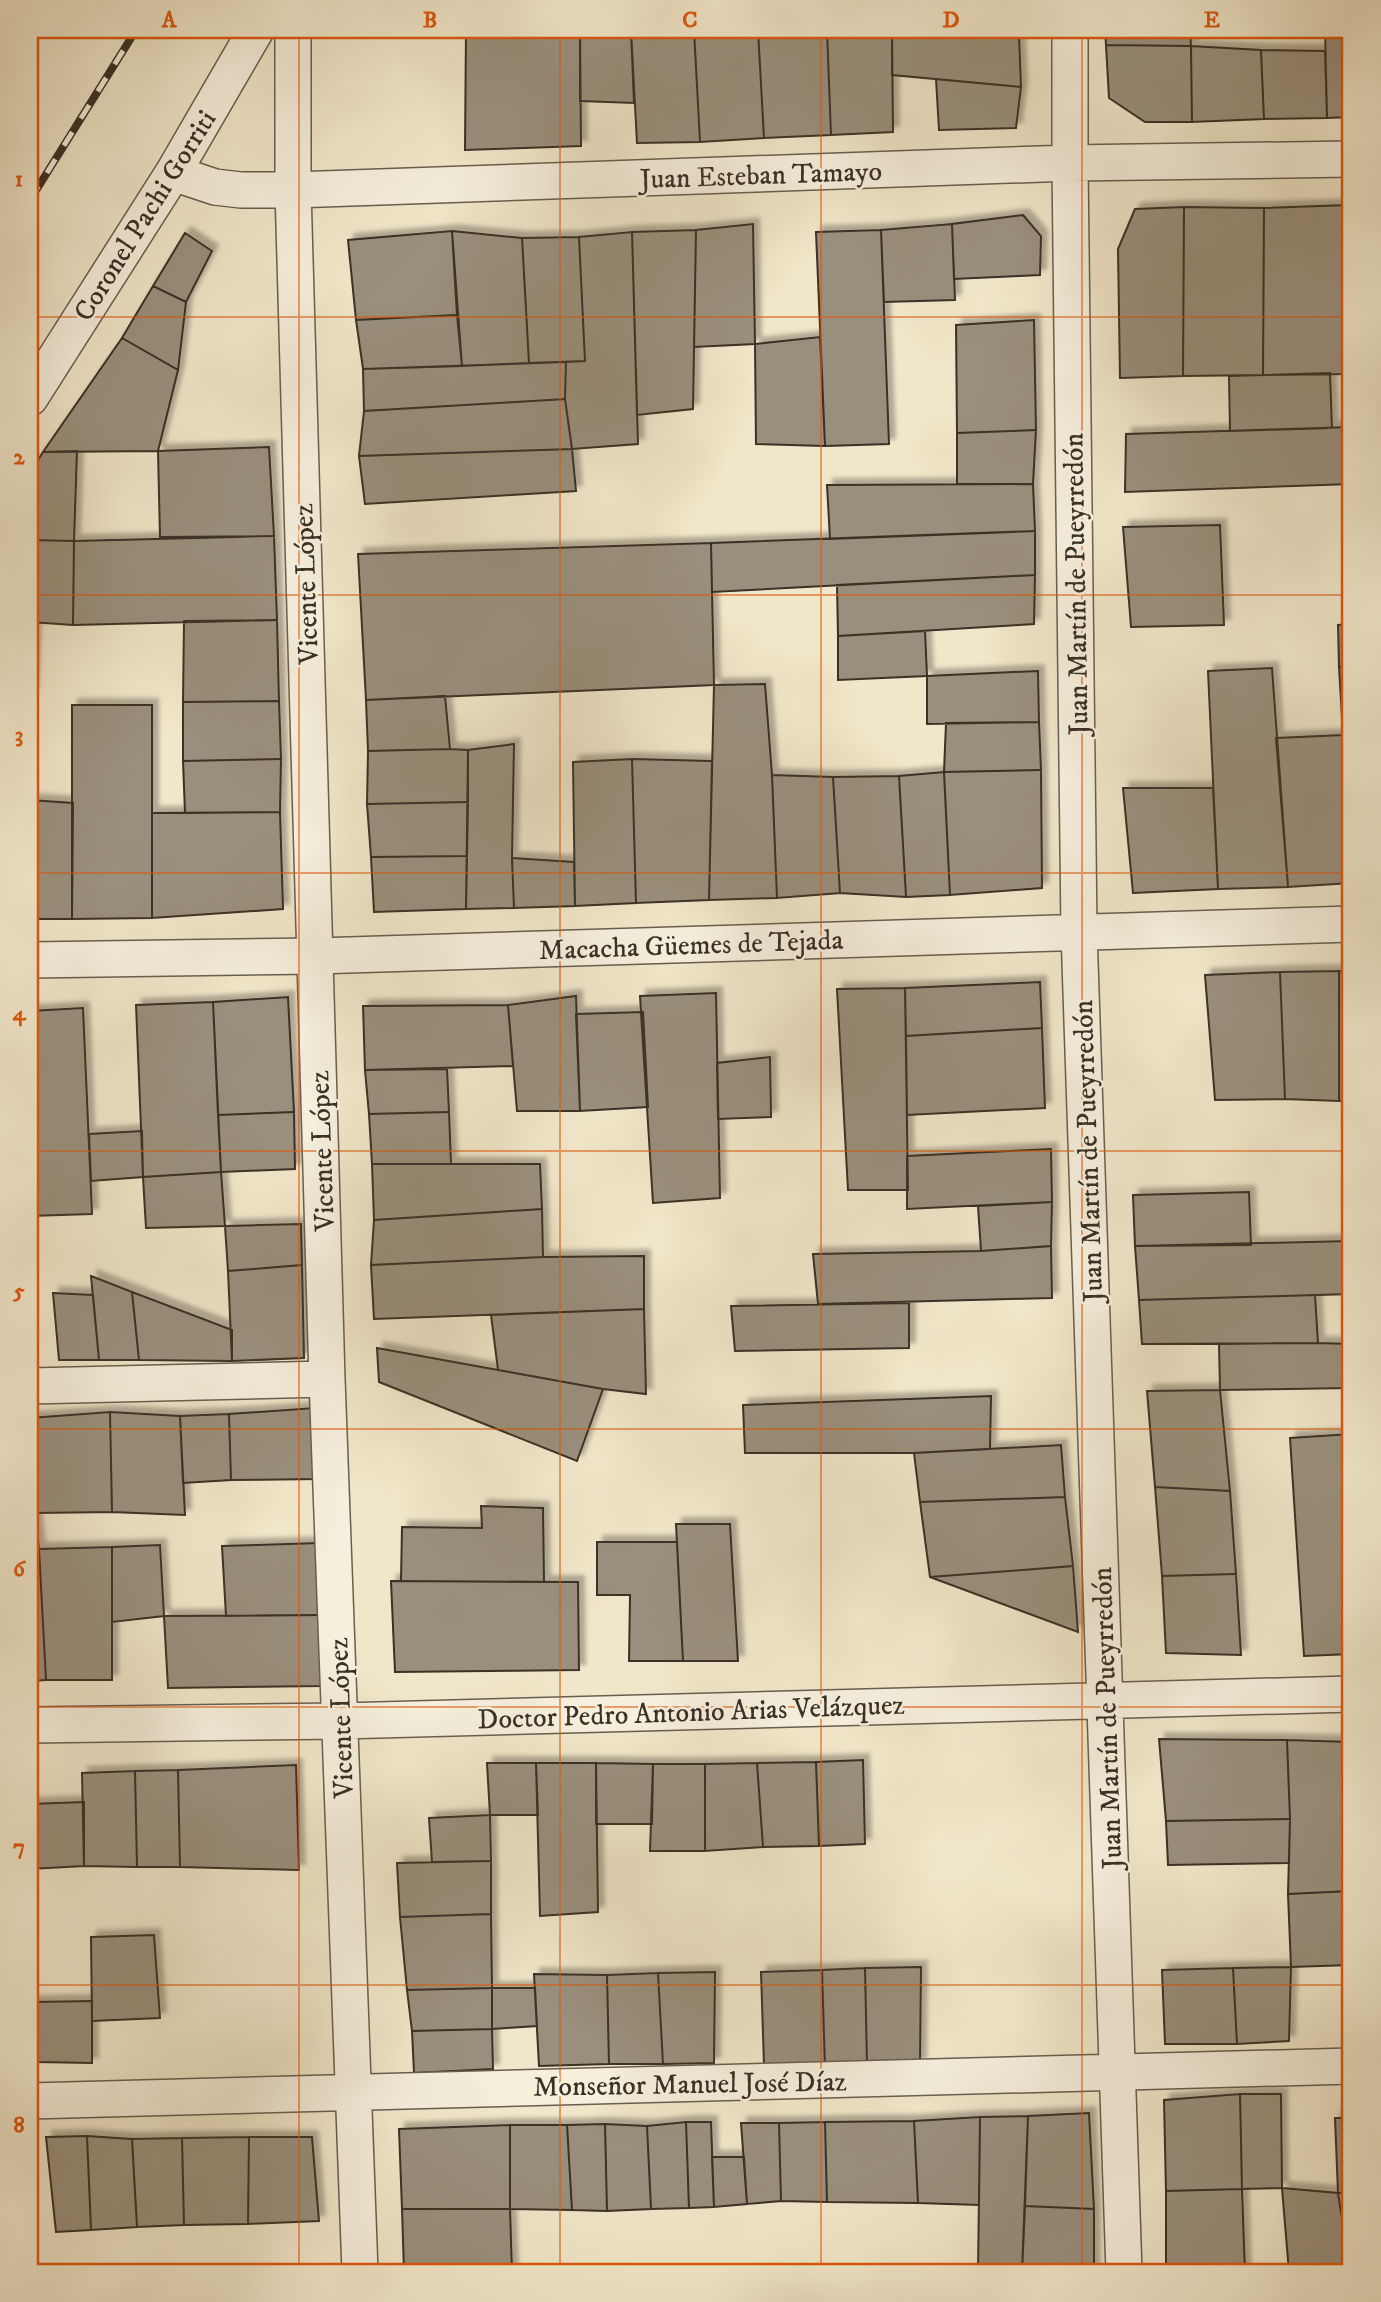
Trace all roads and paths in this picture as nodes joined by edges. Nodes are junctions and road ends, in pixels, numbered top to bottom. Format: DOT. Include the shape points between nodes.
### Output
graph roads {
  1 [pos="256,30"];
  2 [pos="293,30"];
  3 [pos="1070,30"];
  4 [pos="1351,159"];
  5 [pos="1070,163"];
  6 [pos="173,173"];
  7 [pos="293,190"];
  8 [pos="30,398"];
  9 [pos="1351,924"];
  10 [pos="1079,932"];
  11 [pos="316,956"];
  12 [pos="30,960"];
  13 [pos="327,1379"];
  14 [pos="30,1386"];
  15 [pos="1351,1694"];
  16 [pos="1106,1699"];
  17 [pos="340,1721"];
  18 [pos="30,1725"];
  19 [pos="1351,2066"];
  20 [pos="1118,2072"];
  21 [pos="354,2091"];
  22 [pos="30,2101"];
  23 [pos="360,2272"];
  24 [pos="1124,2272"];
  1 -- 6 [label="street, Coronel Pachi Gorriti"];
  2 -- 7 [label="street, Vicente López"];
  3 -- 5 [label="street, Juan Martín de Pueyrredón"];
  4 -- 5 [label="street, Juan Esteban Tamayo"];
  5 -- 7 [label="street, Juan Esteban Tamayo"];
  5 -- 10 [label="street, Juan Martín de Pueyrredón"];
  6 -- 7 [label="street, Juan Esteban Tamayo" via="215,187"];
  6 -- 8 [label="street, Coronel Pachi Gorriti"];
  7 -- 11 [label="street, Vicente López"];
  9 -- 10 [label="street, Macacha Güemes de Tejada"];
  10 -- 11 [label="street, Macacha Güemes de Tejada"];
  10 -- 16 [label="street, Juan Martín de Pueyrredón"];
  11 -- 12 [label="street, Macacha Güemes de Tejada"];
  11 -- 13 [label="street, Vicente López"];
  13 -- 14 [label="street"];
  13 -- 17 [label="street, Vicente López"];
  15 -- 16 [label="street, Doctor Pedro Antonio Arias Velázquez"];
  16 -- 17 [label="street, Doctor Pedro Antonio Arias Velázquez"];
  16 -- 20 [label="street, Juan Martín de Pueyrredón"];
  17 -- 18 [label="street, Doctor Pedro Antonio Arias Velázquez"];
  17 -- 21 [label="street, Vicente López"];
  19 -- 20 [label="street, Monseñor Manuel José Díaz"];
  20 -- 21 [label="street, Monseñor Manuel José Díaz"];
  20 -- 24 [label="street, Juan Martín de Pueyrredón"];
  21 -- 22 [label="street, Monseñor Manuel José Díaz"];
  21 -- 23 [label="street, Vicente López"];
}
